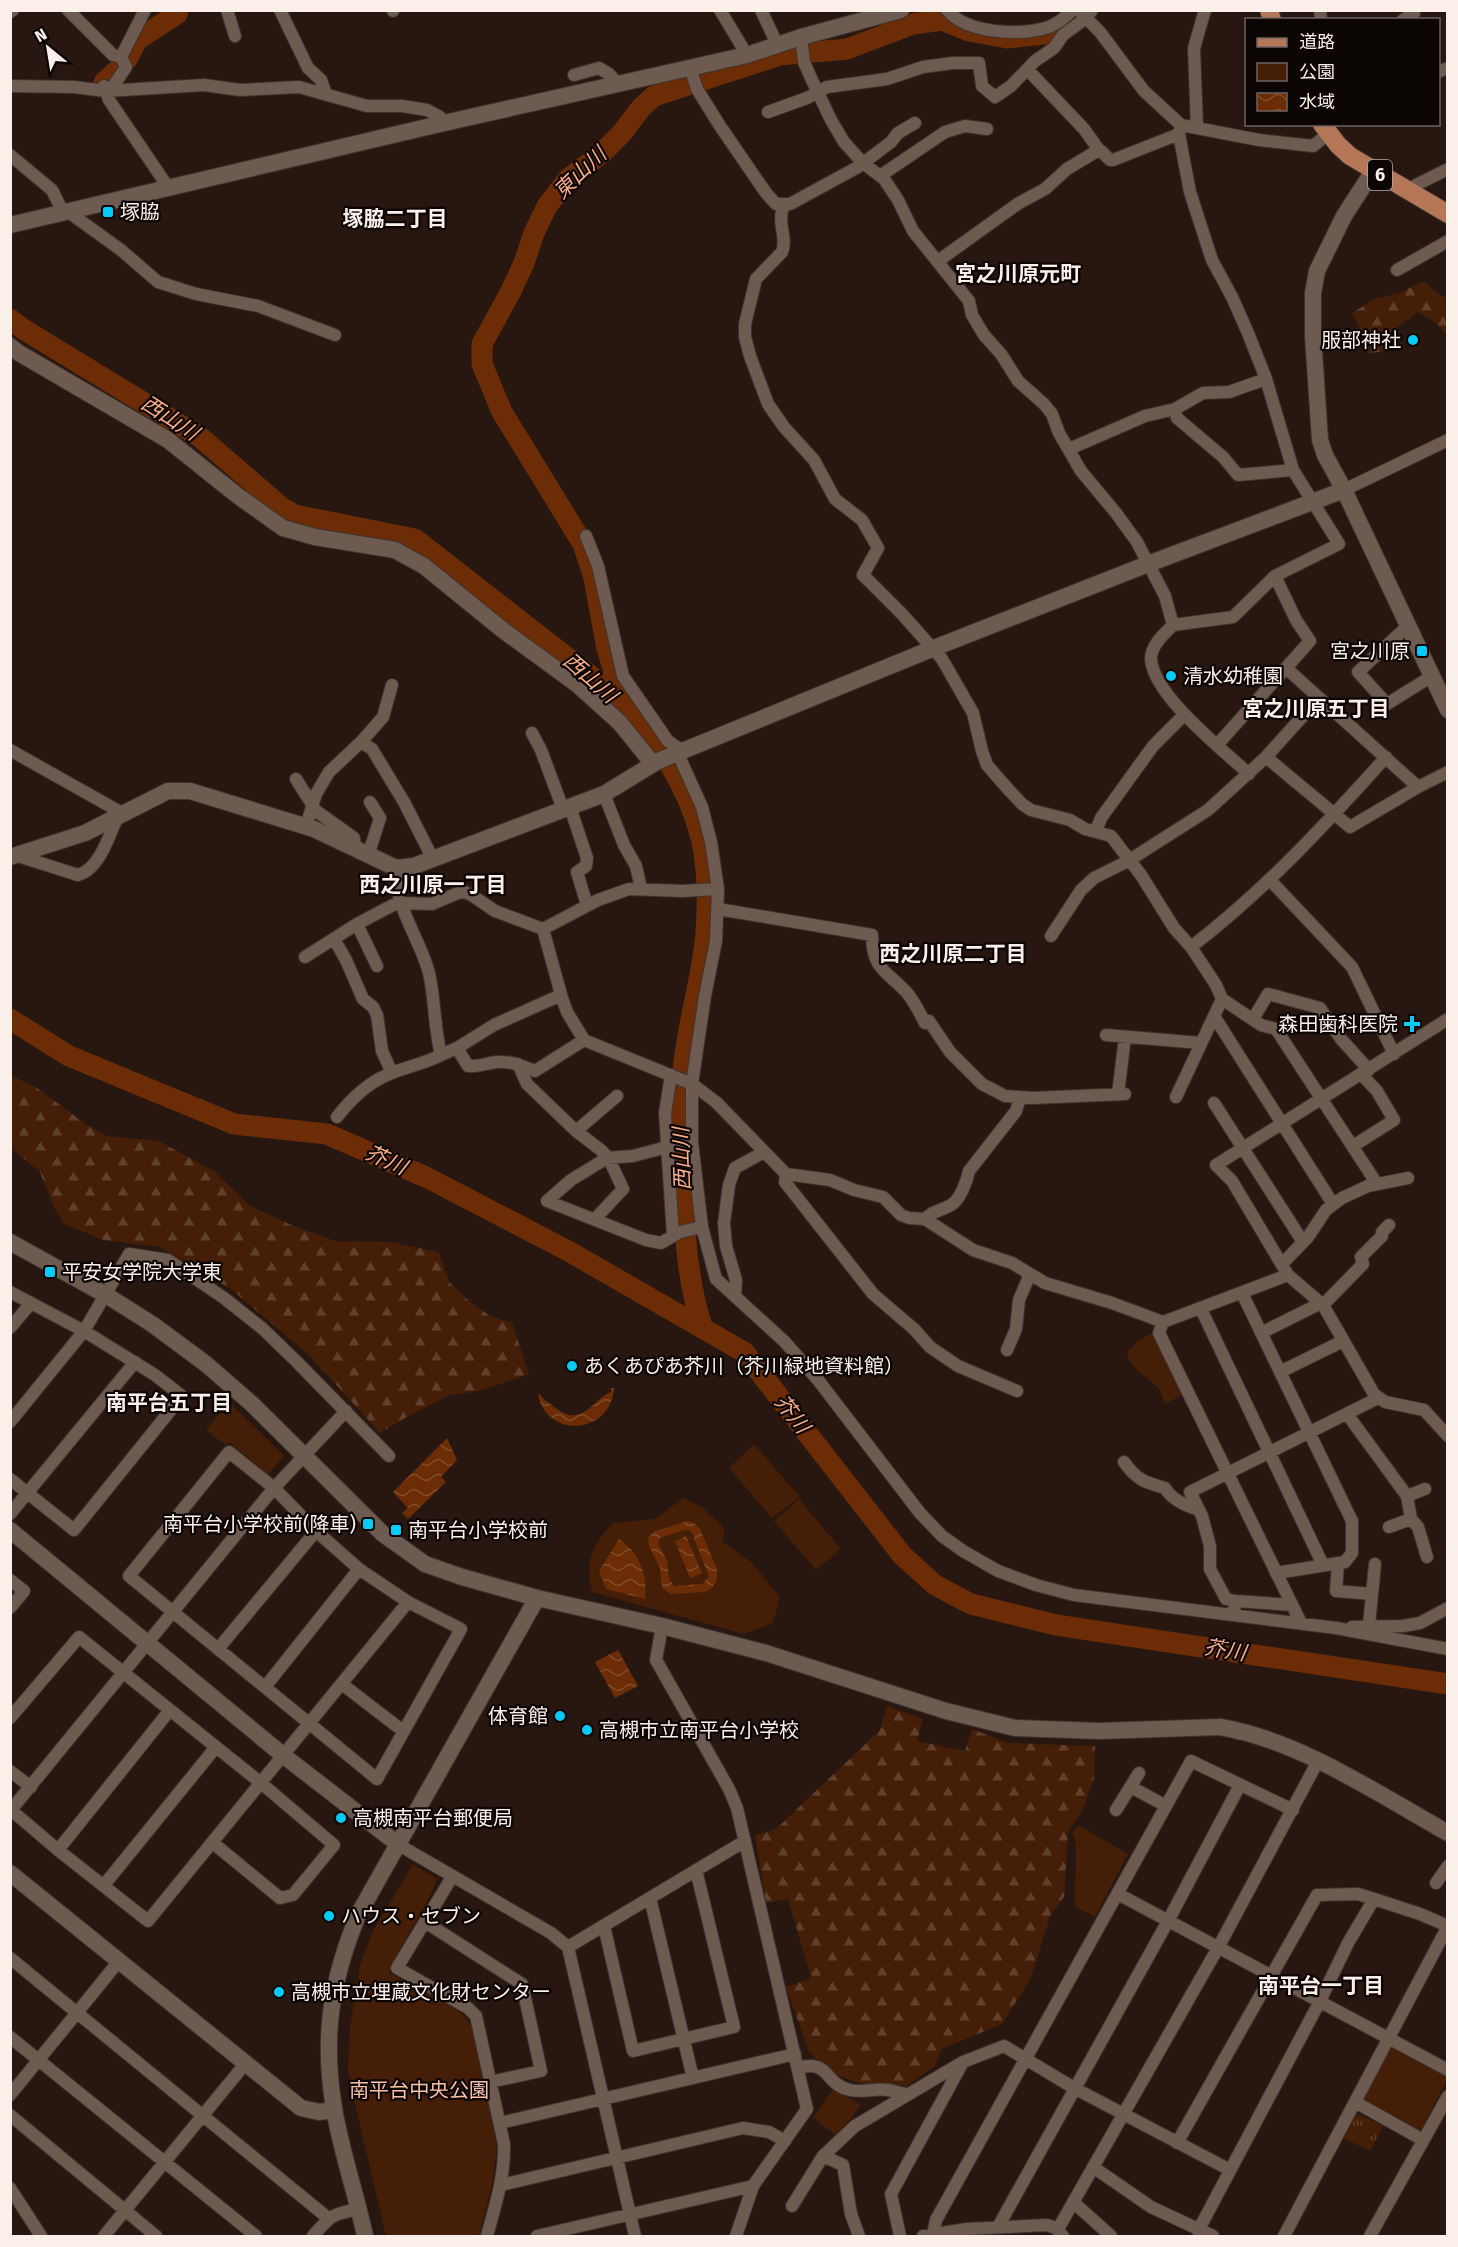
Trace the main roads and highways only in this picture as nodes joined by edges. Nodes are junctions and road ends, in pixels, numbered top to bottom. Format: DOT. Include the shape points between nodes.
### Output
graph roads {
  1 [pos="1325,129"];
  2 [pos="1448,214"];
  1 -- 2 [label="main road, 6" via="1350,156"];
}
